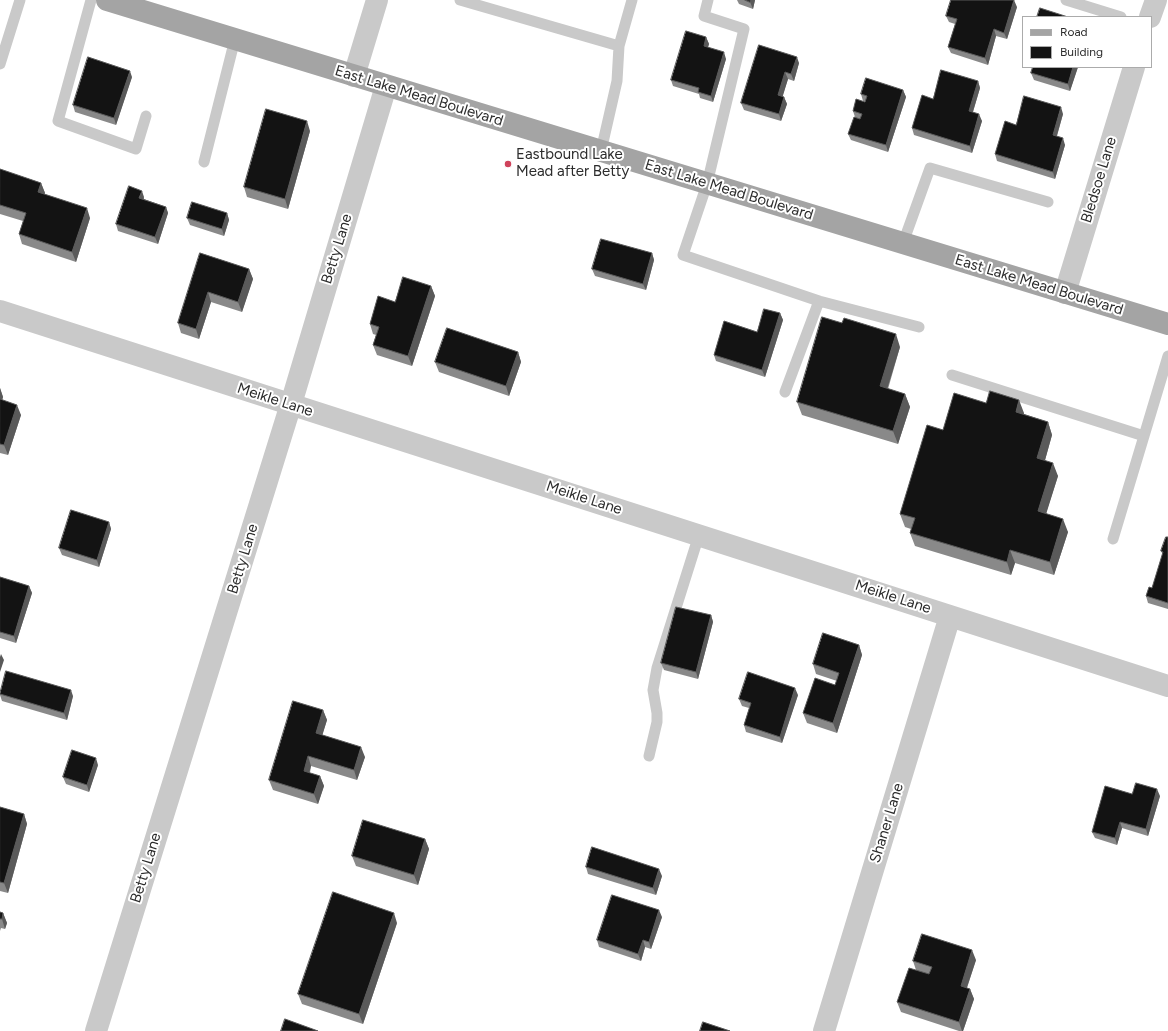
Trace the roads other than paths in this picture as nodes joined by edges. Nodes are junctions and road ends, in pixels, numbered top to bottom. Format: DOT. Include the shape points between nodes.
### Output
graph roads {
  1 [pos="20,0"];
  2 [pos="91,0"];
  3 [pos="107,0"];
  4 [pos="377,0"];
  5 [pos="460,0"];
  6 [pos="632,0"];
  7 [pos="708,0"];
  8 [pos="1066,0"];
  9 [pos="1156,0"];
  10 [pos="1118,16"];
  11 [pos="1150,16"];
  12 [pos="235,39"];
  13 [pos="619,46"];
  14 [pos="0,64"];
  15 [pos="1134,68"];
  16 [pos="354,76"];
  17 [pos="386,86"];
  18 [pos="146,116"];
  19 [pos="601,151"];
  20 [pos="204,162"];
  21 [pos="707,184"];
  22 [pos="1048,202"];
  23 [pos="903,243"];
  24 [pos="1065,293"];
  25 [pos="819,301"];
  26 [pos="0,311"];
  27 [pos="1168,324"];
  28 [pos="919,327"];
  29 [pos="1168,356"];
  30 [pos="952,375"];
  31 [pos="785,392"];
  32 [pos="291,404"];
  33 [pos="1144,436"];
  34 [pos="699,535"];
  35 [pos="1113,539"];
  36 [pos="950,616"];
  37 [pos="1168,686"];
  38 [pos="649,756"];
  39 [pos="96,1031"];
  40 [pos="824,1031"];
  1 -- 14 [label="lane"];
  2 -- 18 [label="lane" via="58,121 136,149"];
  3 -- 12 [label="main road, East Lake Mead Boulevard"];
  4 -- 16 [label="street"];
  5 -- 13 [label="lane"];
  6 -- 13 [label="lane"];
  7 -- 21 [label="lane" via="704,16 744,29"];
  8 -- 10 [label="lane"];
  9 -- 11 [label="street"];
  12 -- 16 [label="main road, East Lake Mead Boulevard"];
  12 -- 20 [label="lane"];
  13 -- 19 [label="lane" via="617,80"];
  15 -- 24 [label="street, Bledsoe Lane"];
  16 -- 17 [label="main road, East Lake Mead Boulevard"];
  17 -- 19 [label="main road, East Lake Mead Boulevard"];
  17 -- 32 [label="street, Betty Lane"];
  19 -- 21 [label="main road, East Lake Mead Boulevard"];
  21 -- 23 [label="main road, East Lake Mead Boulevard"];
  21 -- 25 [label="lane" via="683,255"];
  22 -- 23 [label="lane" via="930,168"];
  23 -- 24 [label="main road, East Lake Mead Boulevard"];
  24 -- 27 [label="main road, East Lake Mead Boulevard"];
  25 -- 28 [label="lane"];
  25 -- 31 [label="lane"];
  26 -- 32 [label="street, Meikle Lane"];
  29 -- 33 [label="lane"];
  30 -- 33 [label="lane"];
  32 -- 34 [label="street, Meikle Lane"];
  32 -- 39 [label="street, Betty Lane"];
  33 -- 35 [label="lane"];
  34 -- 36 [label="street, Meikle Lane"];
  34 -- 38 [label="lane" via="657,668 653,690 657,722"];
  36 -- 37 [label="street, Meikle Lane"];
  36 -- 40 [label="street, Shaner Lane"];
}
